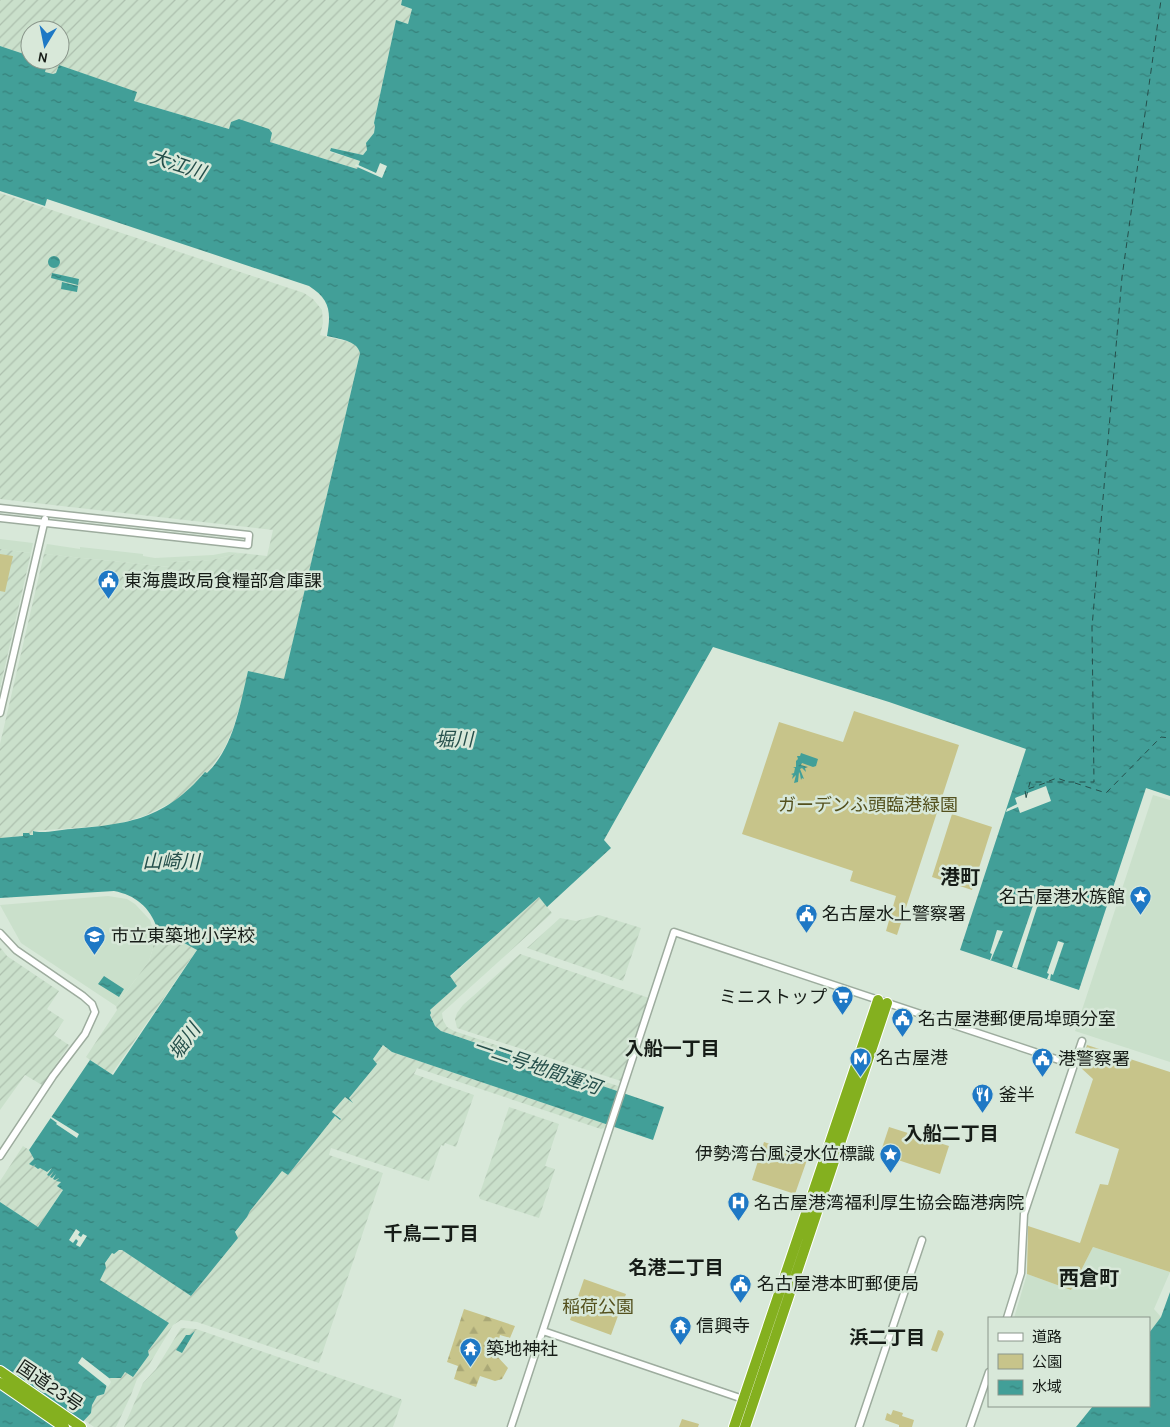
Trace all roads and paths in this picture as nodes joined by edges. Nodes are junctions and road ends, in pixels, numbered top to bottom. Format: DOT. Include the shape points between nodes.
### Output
graph roads {
  1 [pos="0,508"];
  2 [pos="46,513"];
  3 [pos="0,518"];
  4 [pos="44,522"];
  5 [pos="0,713"];
  6 [pos="0,933"];
  7 [pos="882,1001"];
  8 [pos="1082,1041"];
  9 [pos="1074,1066"];
  10 [pos="0,1156"];
  11 [pos="922,1240"];
  12 [pos="1007,1317"];
  13 [pos="543,1331"];
  14 [pos="0,1371"];
  15 [pos="988,1375"];
  16 [pos="0,1383"];
  17 [pos="743,1399"];
  18 [pos="64,1427"];
  19 [pos="81,1427"];
  20 [pos="511,1427"];
  21 [pos="734,1427"];
  22 [pos="745,1427"];
  23 [pos="859,1427"];
  24 [pos="970,1427"];
  1 -- 2 [label="street"];
  2 -- 4 [label="street"];
  2 -- 4 [label="street" via="249,535 248,545"];
  3 -- 4 [label="street"];
  4 -- 5 [label="street"];
  6 -- 10 [label="street" via="16,950 84,996 95,1012 85,1034"];
  7 -- 9 [label="street"];
  7 -- 13 [label="street" via="674,932"];
  7 -- 17 [label="highway"];
  7 -- 22 [label="highway"];
  8 -- 9 [label="street"];
  9 -- 12 [label="street" via="1024,1214 1021,1273"];
  11 -- 23 [label="street"];
  13 -- 17 [label="street"];
  13 -- 20 [label="street"];
  14 -- 19 [label="highway, 国道23号"];
  15 -- 24 [label="street"];
  16 -- 18 [label="highway, 国道23号"];
  17 -- 21 [label="highway"];
}
